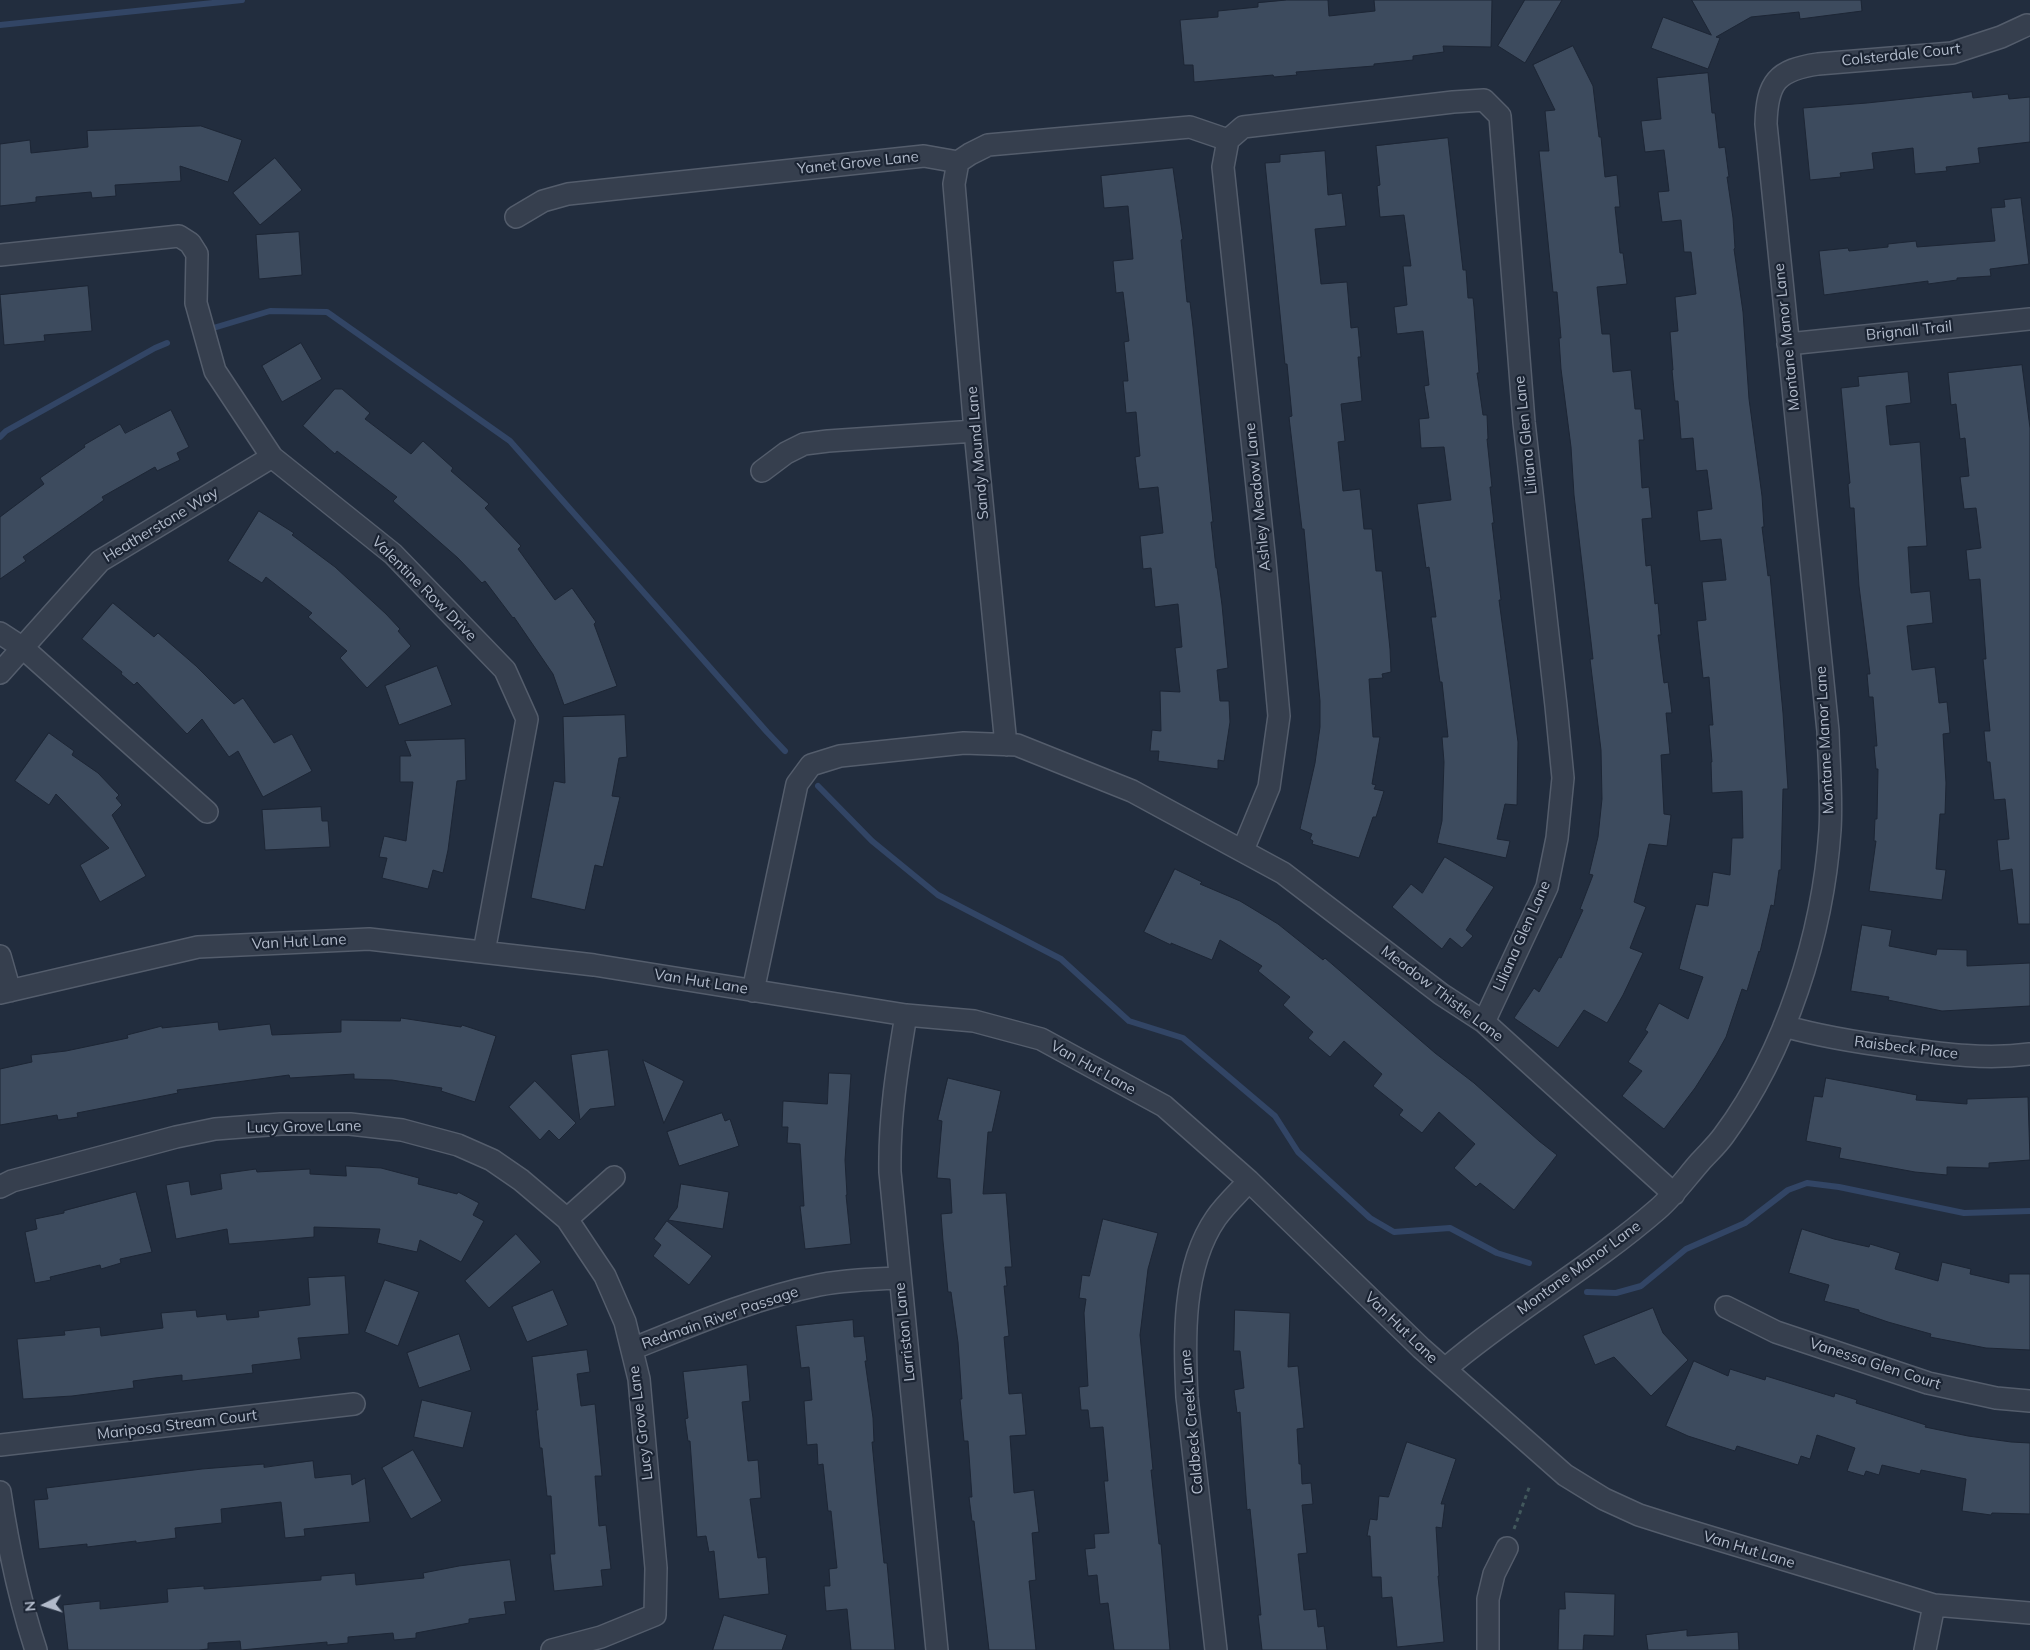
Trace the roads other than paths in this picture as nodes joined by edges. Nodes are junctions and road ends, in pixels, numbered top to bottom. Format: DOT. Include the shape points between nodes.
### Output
graph roads {
  1 [pos="2027,25"];
  2 [pos="1776,82"];
  3 [pos="1228,140"];
  4 [pos="958,162"];
  5 [pos="516,217"];
  6 [pos="0,255"];
  7 [pos="2030,319"];
  8 [pos="1788,344"];
  9 [pos="975,431"];
  10 [pos="272,457"];
  11 [pos="762,471"];
  12 [pos="0,634"];
  13 [pos="23,648"];
  14 [pos="0,673"];
  15 [pos="1006,745"];
  16 [pos="206,812"];
  17 [pos="1243,850"];
  18 [pos="484,952"];
  19 [pos="0,956"];
  20 [pos="753,991"];
  21 [pos="5,992"];
  22 [pos="906,1015"];
  23 [pos="1484,1022"];
  24 [pos="1784,1026"];
  25 [pos="2030,1054"];
  26 [pos="614,1177"];
  27 [pos="1249,1181"];
  28 [pos="0,1187"];
  29 [pos="1674,1194"];
  30 [pos="567,1219"];
  31 [pos="899,1278"];
  32 [pos="1726,1307"];
  33 [pos="632,1349"];
  34 [pos="1445,1369"];
  35 [pos="2030,1401"];
  36 [pos="354,1404"];
  37 [pos="0,1445"];
  38 [pos="0,1492"];
  39 [pos="1507,1548"];
  40 [pos="1934,1604"];
  41 [pos="2030,1614"];
  42 [pos="36,1650"];
  43 [pos="552,1650"];
  44 [pos="937,1650"];
  45 [pos="1216,1650"];
  46 [pos="1488,1650"];
  47 [pos="1925,1650"];
  1 -- 2 [label="street, Colsterdale Court" via="1952,53 1798,67 1786,72"];
  2 -- 8 [label="street, Montane Manor Lane" via="1766,103 1766,124"];
  3 -- 4 [label="street" via="1190,127 988,145"];
  3 -- 17 [label="street, Ashley Meadow Lane" via="1223,166 1279,716 1269,787"];
  3 -- 23 [label="street, Liliana Glen Lane" via="1243,127 1461,102 1484,100 1500,116 1524,422 1562,778 1557,838 1547,887"];
  4 -- 5 [label="street, Yanet Grove Lane" via="924,156 568,194 543,202"];
  4 -- 9 [label="street, Sandy Mound Lane" via="954,184"];
  6 -- 10 [label="street, Valentine Row Drive" via="179,236 190,243 197,254 196,303 215,372"];
  7 -- 8 [label="street, Brignall Trail"];
  8 -- 24 [label="street, Montane Manor Lane" via="1828,731 1830,830 1812,939"];
  9 -- 11 [label="street" via="804,444"];
  9 -- 15 [label="street, Sandy Mound Lane"];
  10 -- 13 [label="street, Heatherstone Way" via="100,561"];
  10 -- 18 [label="street, Valentine Row Drive" via="399,561 505,670 527,719"];
  12 -- 13 [label="street"];
  13 -- 14 [label="street, Heatherstone Way"];
  13 -- 16 [label="street"];
  15 -- 17 [label="street, Meadow Thistle Lane" via="1017,745 1132,791"];
  15 -- 20 [label="street, Meadow Thistle Lane" via="964,743 840,756 811,765 797,784"];
  17 -- 23 [label="street, Meadow Thistle Lane" via="1282,873 1441,994"];
  18 -- 20 [label="street, Van Hut Lane" via="594,965"];
  18 -- 21 [label="street, Van Hut Lane" via="370,939 198,946"];
  19 -- 21 [label="street"];
  20 -- 22 [label="street, Van Hut Lane"];
  22 -- 27 [label="street, Van Hut Lane" via="974,1021 1041,1039 1164,1106"];
  22 -- 31 [label="street, Larriston Lane" via="889,1134"];
  23 -- 29 [label="street, Meadow Thistle Lane"];
  24 -- 25 [label="street, Raisbeck Place" via="1820,1036 1925,1051 1982,1057"];
  24 -- 29 [label="street, Montane Manor Lane" via="1752,1092 1724,1136"];
  26 -- 30 [label="street"];
  27 -- 34 [label="street, Van Hut Lane"];
  27 -- 45 [label="street, Caldbeck Creek Lane" via="1216,1217 1204,1241 1192,1277 1186,1317 1187,1397"];
  28 -- 30 [label="street, Lucy Grove Lane" via="167,1139 215,1129 281,1124 350,1124 402,1130 458,1145 492,1160"];
  29 -- 34 [label="street, Montane Manor Lane" via="1605,1251 1482,1337"];
  30 -- 33 [label="street, Lucy Grove Lane" via="606,1276"];
  31 -- 33 [label="street, Redmain River Passage" via="845,1282 793,1292 717,1316"];
  31 -- 44 [label="street, Larriston Lane"];
  32 -- 35 [label="street, Vanessa Glen Court" via="1776,1332 1928,1383 1996,1398"];
  33 -- 43 [label="street, Lucy Grove Lane" via="639,1379 656,1558 655,1615 601,1637"];
  34 -- 40 [label="street, Van Hut Lane" via="1564,1475 1604,1500 1680,1528"];
  36 -- 37 [label="street, Mariposa Stream Court"];
  38 -- 42 [label="street"];
  39 -- 46 [label="street" via="1494,1574 1488,1599"];
  40 -- 41 [label="street, Van Hut Lane"];
  40 -- 47 [label="street"];
}
